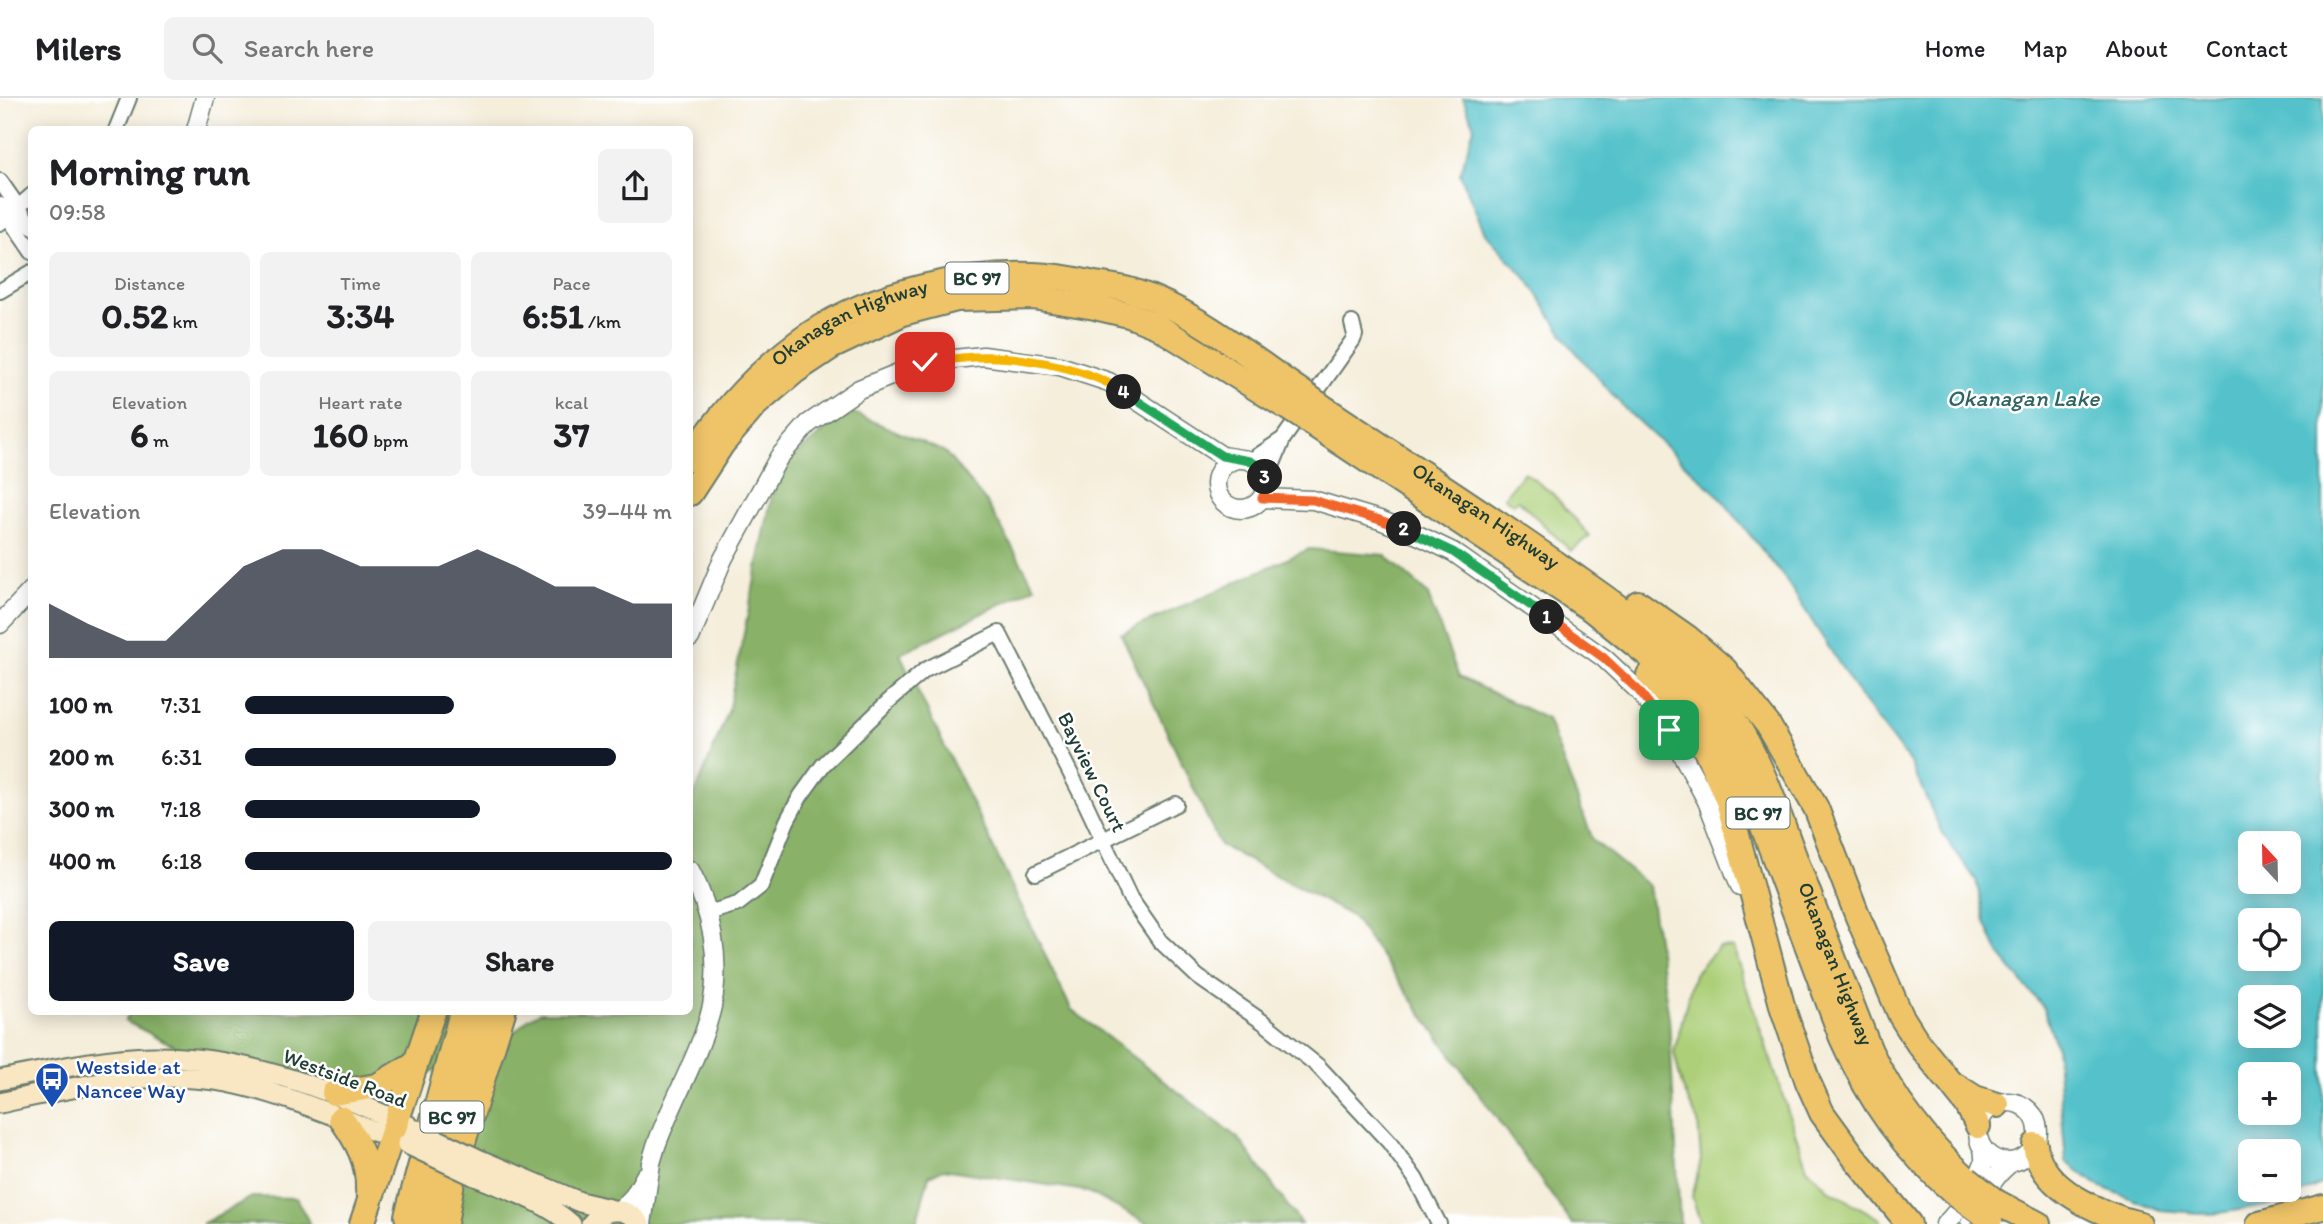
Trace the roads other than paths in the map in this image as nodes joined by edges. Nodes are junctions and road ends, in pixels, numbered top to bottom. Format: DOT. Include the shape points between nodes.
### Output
graph roads {
  1 [pos="129,98"];
  2 [pos="205,98"];
  3 [pos="118,126"];
  4 [pos="197,126"];
  5 [pos="0,181"];
  6 [pos="28,198"];
  7 [pos="7,214"];
  8 [pos="28,226"];
  9 [pos="28,247"];
  10 [pos="28,274"];
  11 [pos="0,291"];
  12 [pos="1352,323"];
  13 [pos="1294,399"];
  14 [pos="1187,433"];
  15 [pos="1283,439"];
  16 [pos="693,455"];
  17 [pos="1245,460"];
  18 [pos="1218,476"];
  19 [pos="693,488"];
  20 [pos="1264,489"];
  21 [pos="1458,507"];
  22 [pos="28,594"];
  23 [pos="0,624"];
  24 [pos="693,631"];
  25 [pos="1176,804"];
  26 [pos="1102,841"];
  27 [pos="1036,873"];
  28 [pos="693,877"];
  29 [pos="709,914"];
  30 [pos="1771,968"];
  31 [pos="432,1015"];
  32 [pos="461,1015"];
  33 [pos="484,1015"];
  34 [pos="502,1015"];
  35 [pos="414,1064"];
  36 [pos="0,1080"];
  37 [pos="1952,1084"];
  38 [pos="334,1093"];
  39 [pos="0,1103"];
  40 [pos="1997,1105"];
  41 [pos="341,1118"];
  42 [pos="403,1133"];
  43 [pos="1981,1137"];
  44 [pos="2035,1145"];
  45 [pos="2012,1162"];
  46 [pos="651,1164"];
  47 [pos="476,1168"];
  48 [pos="2323,1207"];
  49 [pos="619,1211"];
  50 [pos="365,1216"];
  51 [pos="1989,1217"];
  52 [pos="405,1224"];
  53 [pos="422,1224"];
  54 [pos="445,1224"];
  55 [pos="571,1224"];
  56 [pos="591,1224"];
  57 [pos="641,1224"];
  58 [pos="1439,1224"];
  59 [pos="1909,1224"];
  60 [pos="1945,1224"];
  61 [pos="2038,1224"];
  62 [pos="2140,1224"];
  63 [pos="2259,1224"];
  1 -- 3 [label="street"];
  2 -- 4 [label="street"];
  5 -- 7 [label="street"];
  6 -- 7 [label="street"];
  7 -- 8 [label="street"];
  7 -- 9 [label="street"];
  10 -- 11 [label="street"];
  12 -- 15 [label="street" via="1354,335 1349,346"];
  13 -- 16 [label="highway, Okanagan Highway / BC 97" via="1192,318 1166,304 1130,290 1048,276 989,276 871,302 811,334 758,376"];
  13 -- 19 [label="highway, Okanagan Highway / BC 97" via="1157,326 1129,316 1032,297 957,299 903,313 831,347 795,371 757,404 722,444"];
  13 -- 21 [label="highway, Okanagan Highway / BC 97, bridge" via="1401,460"];
  14 -- 17 [label="street" via="1222,456"];
  14 -- 18 [label="street"];
  14 -- 24 [label="street" via="1109,382 1060,366 983,356 925,362 870,384 808,424 779,457 723,559"];
  15 -- 17 [label="street"];
  15 -- 20 [label="street"];
  17 -- 18 [label="street" via="1231,462"];
  17 -- 20 [label="street" via="1257,465"];
  18 -- 20 [label="street" via="1219,495 1234,508 1255,505"];
  20 -- 30 [label="street" via="1380,520 1453,552 1604,658 1639,691 1692,769"];
  21 -- 30 [label="highway" via="1630,654 1689,724 1728,801"];
  21 -- 37 [label="highway" via="1608,584 1688,638 1742,690 1785,751 1816,808 1901,1016"];
  21 -- 51 [label="highway, Okanagan Highway / BC 97, bridge" via="1590,587 1665,644 1702,678 1730,714 1762,772 1885,1083"];
  22 -- 23 [label="street"];
  25 -- 26 [label="street"];
  26 -- 27 [label="street"];
  26 -- 29 [label="street, Bayview Court" via="999,633 925,670 890,699 824,765 800,797 761,886 738,905"];
  26 -- 58 [label="street, Bayview Court" via="1130,898 1160,941 1198,977 1318,1066 1389,1142"];
  28 -- 29 [label="street"];
  29 -- 46 [label="street" via="714,951 712,1005"];
  30 -- 59 [label="highway" via="1822,1113"];
  31 -- 35 [label="highway"];
  32 -- 52 [label="highway, BC 97"];
  33 -- 53 [label="highway, BC 97"];
  34 -- 54 [label="highway" via="453,1175"];
  35 -- 38 [label="highway" via="377,1086"];
  35 -- 42 [label="highway"];
  36 -- 38 [label="main road, Westside Road" via="88,1063 186,1058 254,1069"];
  37 -- 40 [label="highway"];
  37 -- 43 [label="highway" via="1967,1104"];
  38 -- 42 [label="main road, Westside Road"];
  39 -- 41 [label="main road, Westside Road" via="93,1084 172,1077 228,1082"];
  40 -- 43 [label="street" via="1984,1115"];
  40 -- 44 [label="street" via="2014,1103 2030,1112 2038,1128"];
  41 -- 42 [label="main road, Westside Road"];
  41 -- 50 [label="highway" via="366,1162"];
  42 -- 47 [label="main road, Westside Road, bridge"];
  42 -- 50 [label="highway"];
  43 -- 45 [label="street" via="1996,1159"];
  43 -- 60 [label="street" via="1984,1162"];
  44 -- 45 [label="street"];
  44 -- 62 [label="highway" via="2042,1169 2072,1195 2112,1216"];
  45 -- 51 [label="street" via="1994,1179"];
  46 -- 49 [label="street" via="634,1196"];
  46 -- 57 [label="street"];
  47 -- 49 [label="main road, Westside Road"];
  47 -- 55 [label="main road, Westside Road" via="558,1212"];
  48 -- 63 [label="highway"];
  49 -- 56 [label="main road" via="599,1216"];
  49 -- 57 [label="main road"];
  51 -- 61 [label="highway, Okanagan Highway / BC 97"];
}
